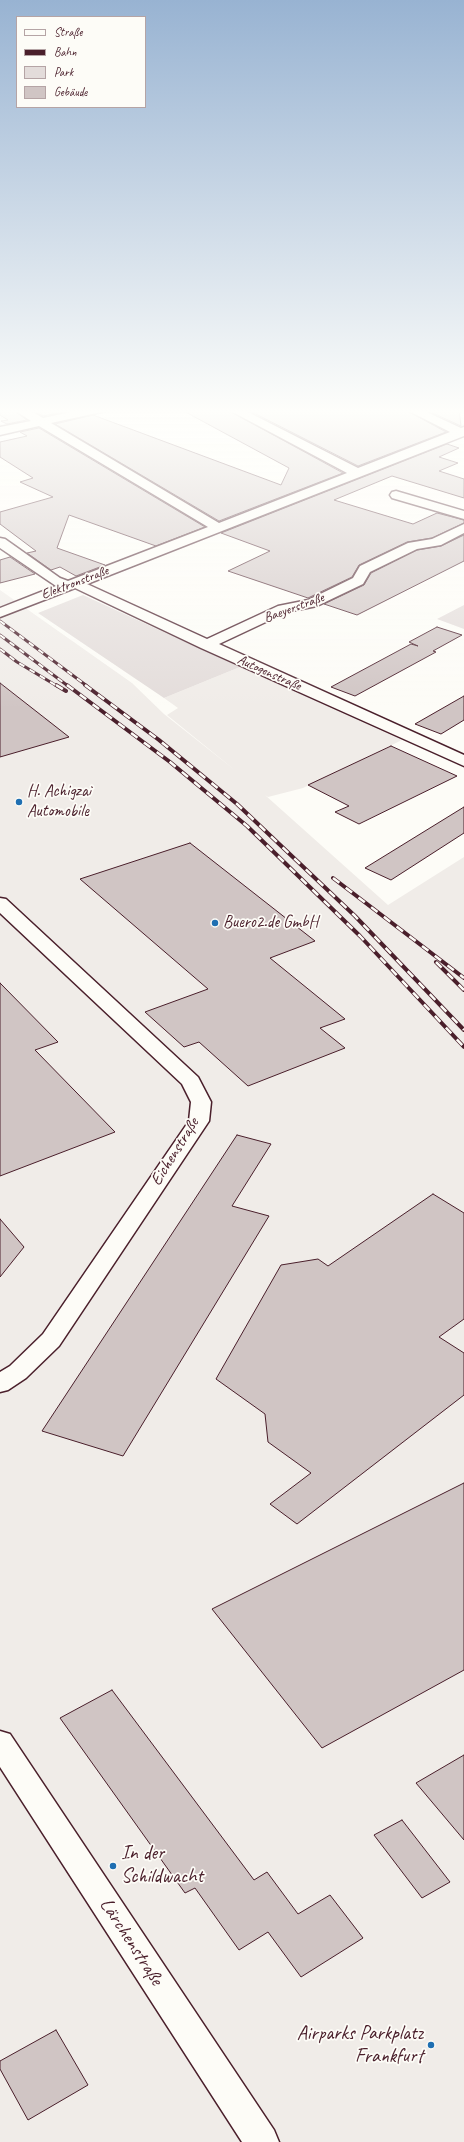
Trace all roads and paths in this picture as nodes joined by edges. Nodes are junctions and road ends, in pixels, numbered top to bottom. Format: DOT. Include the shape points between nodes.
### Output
graph roads {
  1 [pos="186,509"];
  2 [pos="265,509"];
  3 [pos="444,509"];
  4 [pos="464,515"];
  5 [pos="217,528"];
  6 [pos="464,528"];
  7 [pos="0,542"];
  8 [pos="71,585"];
  9 [pos="0,613"];
  10 [pos="206,645"];
  11 [pos="464,761"];
  12 [pos="0,903"];
  13 [pos="0,1384"];
  14 [pos="0,1743"];
  15 [pos="262,2142"];
  1 -- 5 [label="street"];
  2 -- 5 [label="street, Elektronstraße"];
  3 -- 4 [label="street"];
  5 -- 8 [label="street, Elektronstraße"];
  6 -- 10 [label="street, Baeyerstraße" via="436,542 413,546 379,562 365,569 358,581 312,603 283,609"];
  7 -- 8 [label="street, Autogenstraße" via="55,581"];
  8 -- 9 [label="street, Elektronstraße"];
  8 -- 10 [label="street, Autogenstraße"];
  10 -- 11 [label="street, Autogenstraße"];
  12 -- 13 [label="street, Eichenstraße" via="191,1081 201,1102 199,1120 51,1340 18,1372"];
  14 -- 15 [label="street, Lärchenstraße"];
}
